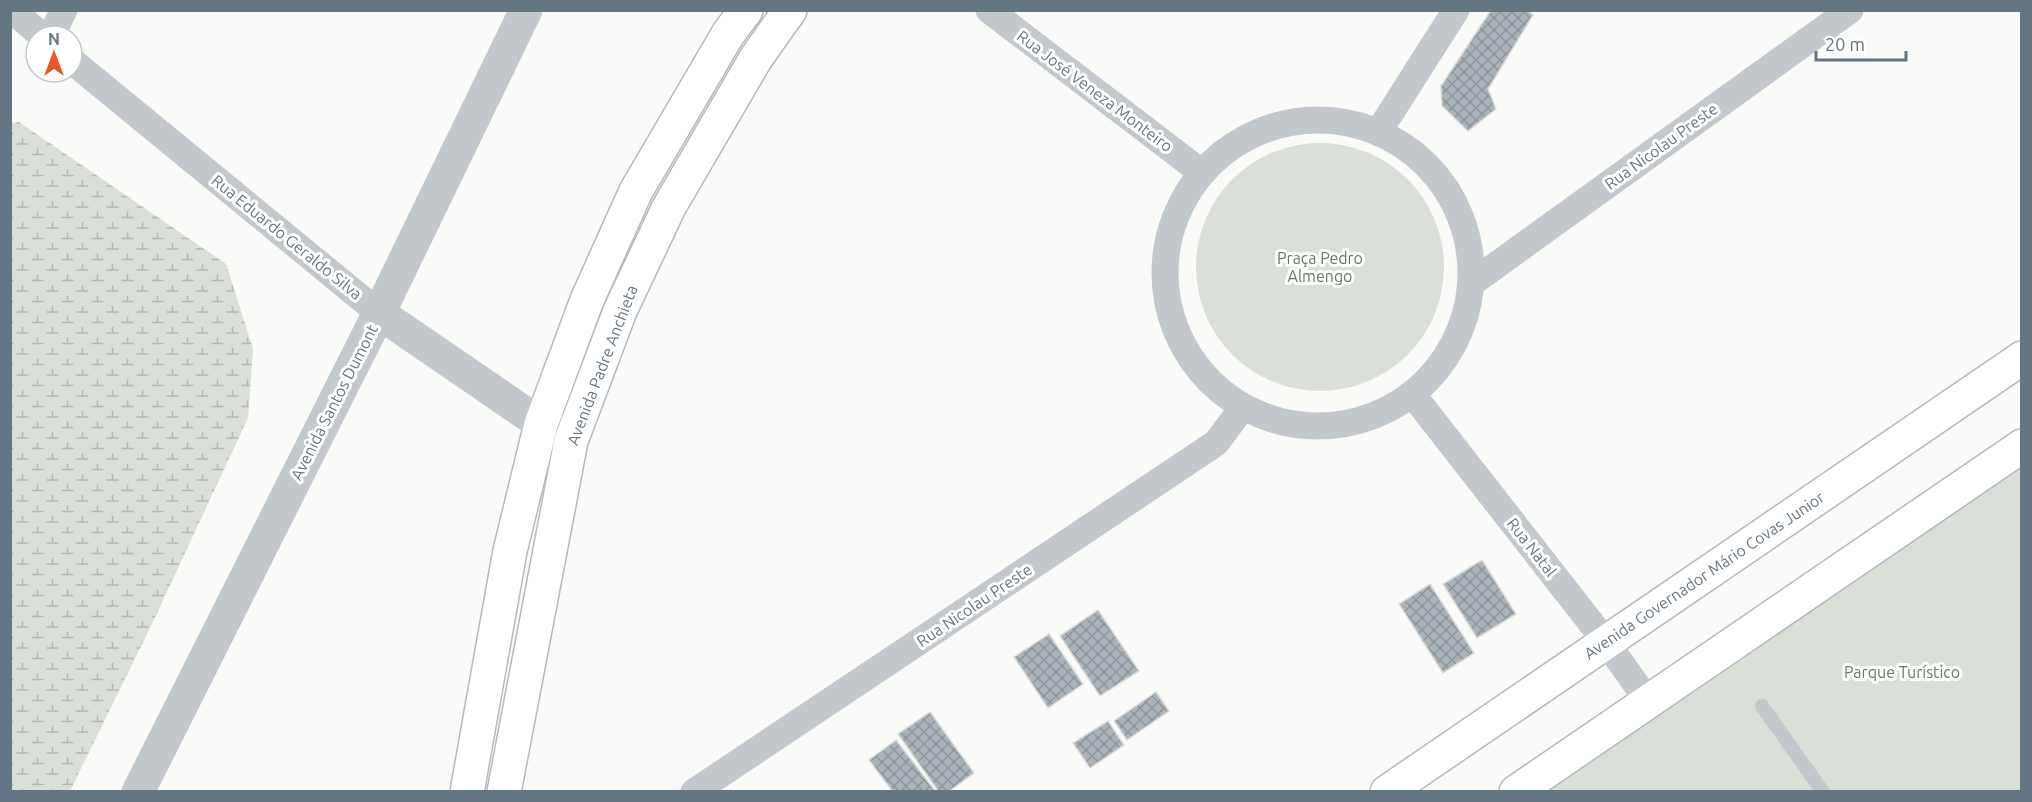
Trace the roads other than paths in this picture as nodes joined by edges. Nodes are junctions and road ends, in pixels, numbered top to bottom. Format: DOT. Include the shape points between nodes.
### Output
graph roads {
  1 [pos="12,10"];
  2 [pos="64,10"];
  3 [pos="526,10"];
  4 [pos="746,10"];
  5 [pos="790,10"];
  6 [pos="989,10"];
  7 [pos="1456,10"];
  8 [pos="1850,10"];
  9 [pos="28,24"];
  10 [pos="57,24"];
  11 [pos="84,70"];
  12 [pos="1379,131"];
  13 [pos="1201,172"];
  14 [pos="1473,282"];
  15 [pos="379,313"];
  16 [pos="2022,358"];
  17 [pos="1413,395"];
  18 [pos="1243,407"];
  19 [pos="541,424"];
  20 [pos="571,441"];
  21 [pos="2022,446"];
  22 [pos="1606,642"];
  23 [pos="1648,701"];
  24 [pos="1762,706"];
  25 [pos="138,792"];
  26 [pos="467,792"];
  27 [pos="504,792"];
  28 [pos="694,792"];
  29 [pos="1386,792"];
  30 [pos="1516,792"];
  31 [pos="1823,792"];
  1 -- 9 [label="street"];
  2 -- 10 [label="street"];
  3 -- 15 [label="street, Avenida Santos Dumont"];
  4 -- 19 [label="main road" via="636,191 587,300"];
  5 -- 20 [label="main road, Avenida Padre Anchieta" via="756,58 669,207 620,311"];
  6 -- 13 [label="street, Rua José Veneza Monteiro"];
  7 -- 12 [label="street"];
  8 -- 14 [label="street, Rua Nicolau Preste"];
  11 -- 15 [label="street, Rua Eduardo Geraldo Silva"];
  12 -- 13 [label="street" via="1332,119 1284,123 1239,141"];
  12 -- 14 [label="street" via="1419,156 1450,192 1469,235"];
  13 -- 18 [label="street" via="1177,210 1164,254 1166,299 1180,342 1193,361 1207,379"];
  14 -- 17 [label="street" via="1464,325 1444,363"];
  15 -- 19 [label="street, Rua Eduardo Geraldo Silva"];
  15 -- 25 [label="street, Avenida Santos Dumont"];
  16 -- 22 [label="main road, Avenida Governador Mário Covas Junior"];
  17 -- 18 [label="street" via="1373,417 1329,426 1284,423"];
  17 -- 22 [label="street, Rua Natal"];
  18 -- 28 [label="street, Rua Nicolau Preste" via="1216,443"];
  19 -- 20 [label="street, Rua Eduardo Geraldo Silva"];
  19 -- 26 [label="main road" via="510,551"];
  20 -- 27 [label="main road, Avenida Padre Anchieta"];
  21 -- 23 [label="main road"];
  22 -- 23 [label="street, Rua Natal"];
  22 -- 29 [label="main road, Avenida Governador Mário Covas Junior"];
  23 -- 30 [label="main road"];
  24 -- 31 [label="lane"];
}
